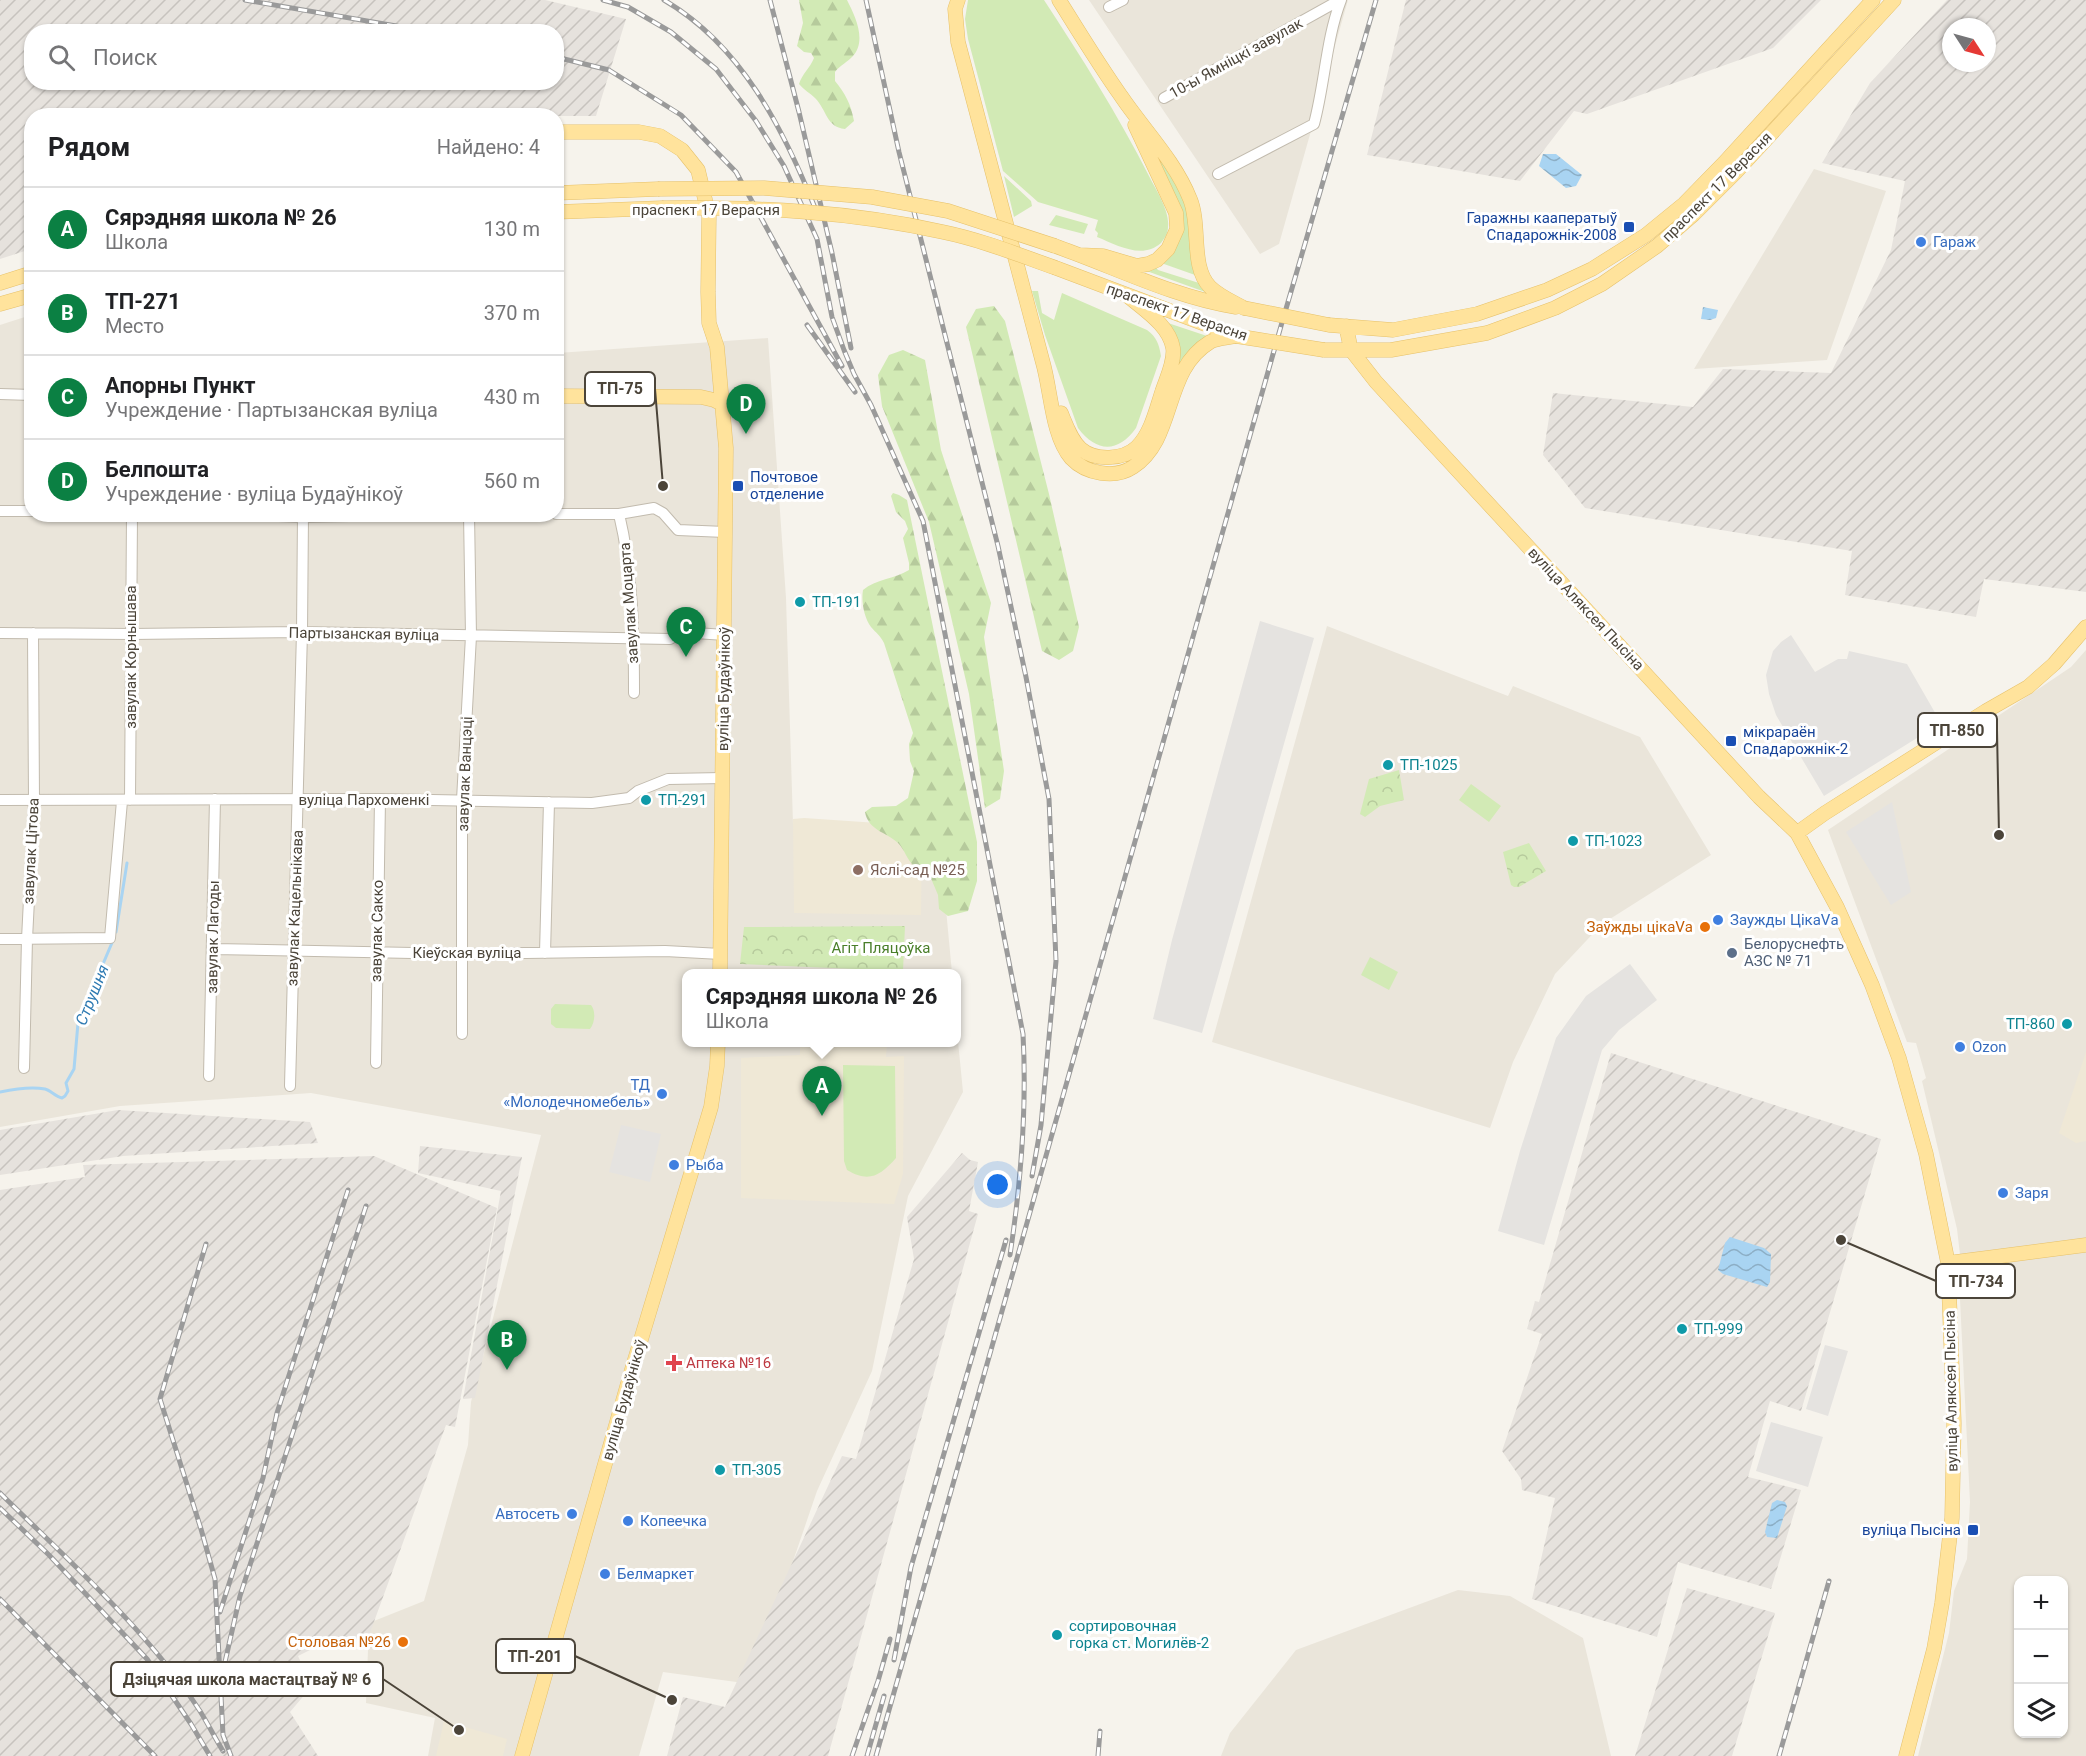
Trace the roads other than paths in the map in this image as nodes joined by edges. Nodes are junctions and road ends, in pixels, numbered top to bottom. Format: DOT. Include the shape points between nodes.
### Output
graph roads {
  1 [pos="958,0"];
  2 [pos="1059,0"];
  3 [pos="1123,0"];
  4 [pos="1341,0"];
  5 [pos="1873,0"];
  6 [pos="1894,0"];
  7 [pos="1109,7"];
  8 [pos="1121,96"];
  9 [pos="1164,98"];
  10 [pos="564,132"];
  11 [pos="1218,174"];
  12 [pos="564,193"];
  13 [pos="564,212"];
  14 [pos="1080,255"];
  15 [pos="24,276"];
  16 [pos="0,283"];
  17 [pos="1128,296"];
  18 [pos="24,297"];
  19 [pos="0,304"];
  20 [pos="1244,308"];
  21 [pos="1346,326"];
  22 [pos="1236,336"];
  23 [pos="1351,350"];
  24 [pos="1391,350"];
  25 [pos="1046,375"];
  26 [pos="1376,382"];
  27 [pos="0,394"];
  28 [pos="24,395"];
  29 [pos="564,396"];
  30 [pos="722,404"];
  31 [pos="0,511"];
  32 [pos="24,511"];
  33 [pos="564,514"];
  34 [pos="619,514"];
  35 [pos="132,522"];
  36 [pos="303,522"];
  37 [pos="469,522"];
  38 [pos="725,532"];
  39 [pos="2086,627"];
  40 [pos="302,632"];
  41 [pos="0,633"];
  42 [pos="33,633"];
  43 [pos="132,634"];
  44 [pos="725,634"];
  45 [pos="471,636"];
  46 [pos="634,639"];
  47 [pos="634,693"];
  48 [pos="723,778"];
  49 [pos="215,799"];
  50 [pos="380,799"];
  51 [pos="0,800"];
  52 [pos="126,800"];
  53 [pos="298,800"];
  54 [pos="462,800"];
  55 [pos="34,801"];
  56 [pos="549,802"];
  57 [pos="1797,833"];
  58 [pos="0,939"];
  59 [pos="27,939"];
  60 [pos="213,949"];
  61 [pos="294,950"];
  62 [pos="377,951"];
  63 [pos="545,953"];
  64 [pos="461,954"];
  65 [pos="721,954"];
  66 [pos="720,969"];
  67 [pos="462,1034"];
  68 [pos="718,1047"];
  69 [pos="376,1063"];
  70 [pos="24,1068"];
  71 [pos="209,1076"];
  72 [pos="290,1086"];
  73 [pos="2086,1245"];
  74 [pos="1948,1263"];
  75 [pos="522,1756"];
  76 [pos="1906,1756"];
  1 -- 25 [label="main road" via="958,42"];
  2 -- 8 [label="main road"];
  3 -- 7 [label="street"];
  4 -- 9 [label="street, 10-ы Ямніцкі завулак"];
  4 -- 11 [label="street" via="1314,124"];
  5 -- 21 [label="main road, праспект 17 Верасня" via="1683,204 1646,235 1592,269 1547,290 1478,314 1393,330"];
  6 -- 24 [label="main road, праспект 17 Верасня" via="1736,172 1657,246 1602,284 1555,308 1486,333"];
  8 -- 14 [label="main road" via="1176,213 1177,229 1168,249 1148,264 1137,266 1103,256"];
  8 -- 20 [label="main road" via="1178,174 1191,200 1202,277 1215,291"];
  10 -- 30 [label="main road, вуліца Будаўнікоў" via="639,132 660,136 681,150 698,170 709,216 709,323 717,347"];
  12 -- 14 [label="main road, праспект 17 Верасня, bridge" via="764,188 872,197 948,212"];
  13 -- 17 [label="main road, праспект 17 Верасня, bridge" via="748,207 867,217 946,232"];
  14 -- 20 [label="main road, праспект 17 Верасня" via="1208,303"];
  15 -- 16 [label="main road"];
  17 -- 22 [label="main road, праспект 17 Верасня"];
  17 -- 25 [label="main road" via="1160,323 1173,349 1171,367 1149,431 1137,448 1114,458 1082,450 1068,431"];
  18 -- 19 [label="main road"];
  20 -- 21 [label="main road, праспект 17 Верасня, bridge"];
  21 -- 23 [label="main road, вуліца Аляксея Пысіна"];
  22 -- 23 [label="main road, праспект 17 Верасня, bridge" via="1324,350"];
  22 -- 25 [label="main road" via="1211,341 1190,358 1182,370 1159,437 1148,454 1133,468 1112,474 1090,471 1071,458 1059,438"];
  23 -- 24 [label="main road, праспект 17 Верасня"];
  23 -- 26 [label="main road, вуліца Аляксея Пысіна"];
  24 -- 26 [label="main road" via="1376,358 1372,367"];
  26 -- 57 [label="main road, вуліца Аляксея Пысіна" via="1759,797"];
  27 -- 28 [label="street"];
  29 -- 30 [label="main road" via="701,397"];
  30 -- 38 [label="main road, вуліца Будаўнікоў"];
  31 -- 32 [label="street"];
  33 -- 34 [label="street"];
  34 -- 38 [label="street" via="654,508 678,530"];
  34 -- 46 [label="street, завулак Моцарта" via="630,574"];
  35 -- 43 [label="street, завулак Корнышава"];
  36 -- 40 [label="street, завулак Кацельнікава"];
  37 -- 45 [label="street, завулак Ванцэці"];
  38 -- 44 [label="main road, вуліца Будаўнікоў"];
  39 -- 57 [label="main road" via="2028,687"];
  40 -- 43 [label="street, Партызанская вуліца"];
  40 -- 45 [label="street, Партызанская вуліца"];
  40 -- 53 [label="street, завулак Кацельнікава"];
  41 -- 42 [label="street, Партызанская вуліца"];
  42 -- 43 [label="street, Партызанская вуліца"];
  42 -- 55 [label="street, завулак Цітова"];
  43 -- 52 [label="street, завулак Корнышава"];
  44 -- 46 [label="street, Партызанская вуліца" via="681,632 670,639"];
  44 -- 48 [label="main road, вуліца Будаўнікоў"];
  45 -- 46 [label="street, Партызанская вуліца"];
  45 -- 54 [label="street, завулак Ванцэці"];
  46 -- 47 [label="street, завулак Моцарта"];
  48 -- 56 [label="street, вуліца Пархоменкі" via="668,779 630,798 609,802"];
  48 -- 65 [label="main road, вуліца Будаўнікоў"];
  49 -- 52 [label="street, вуліца Пархоменкі"];
  49 -- 53 [label="street, вуліца Пархоменкі"];
  49 -- 60 [label="street, завулак Лагоды"];
  50 -- 53 [label="street, вуліца Пархоменкі"];
  50 -- 54 [label="street, вуліца Пархоменкі"];
  50 -- 62 [label="street, завулак Сакко"];
  51 -- 55 [label="street, вуліца Пархоменкі"];
  52 -- 55 [label="street, вуліца Пархоменкі"];
  52 -- 59 [label="street, завулак Корнышава" via="110,938"];
  53 -- 61 [label="street, завулак Кацельнікава"];
  54 -- 56 [label="street, вуліца Пархоменкі"];
  54 -- 64 [label="street, завулак Ванцэці"];
  55 -- 59 [label="street, завулак Цітова"];
  56 -- 63 [label="street"];
  57 -- 74 [label="main road, вуліца Аляксея Пысіна" via="1872,985 1899,1058 1926,1154"];
  58 -- 59 [label="street"];
  59 -- 70 [label="street, завулак Цітова"];
  60 -- 61 [label="street, Кіеўская вуліца"];
  60 -- 71 [label="street, завулак Лагоды"];
  61 -- 62 [label="street, Кіеўская вуліца"];
  61 -- 72 [label="street, завулак Кацельнікава"];
  62 -- 64 [label="street, Кіеўская вуліца"];
  62 -- 69 [label="street, завулак Сакко"];
  63 -- 64 [label="street, Кіеўская вуліца"];
  63 -- 65 [label="street, Кіеўская вуліца"];
  64 -- 67 [label="street, завулак Ванцэці"];
  65 -- 66 [label="main road, вуліца Будаўнікоў"];
  68 -- 75 [label="main road, вуліца Будаўнікоў" via="711,1107"];
  73 -- 74 [label="main road"];
  74 -- 76 [label="main road, вуліца Аляксея Пысіна" via="1954,1423 1952,1518 1934,1649"];
}
